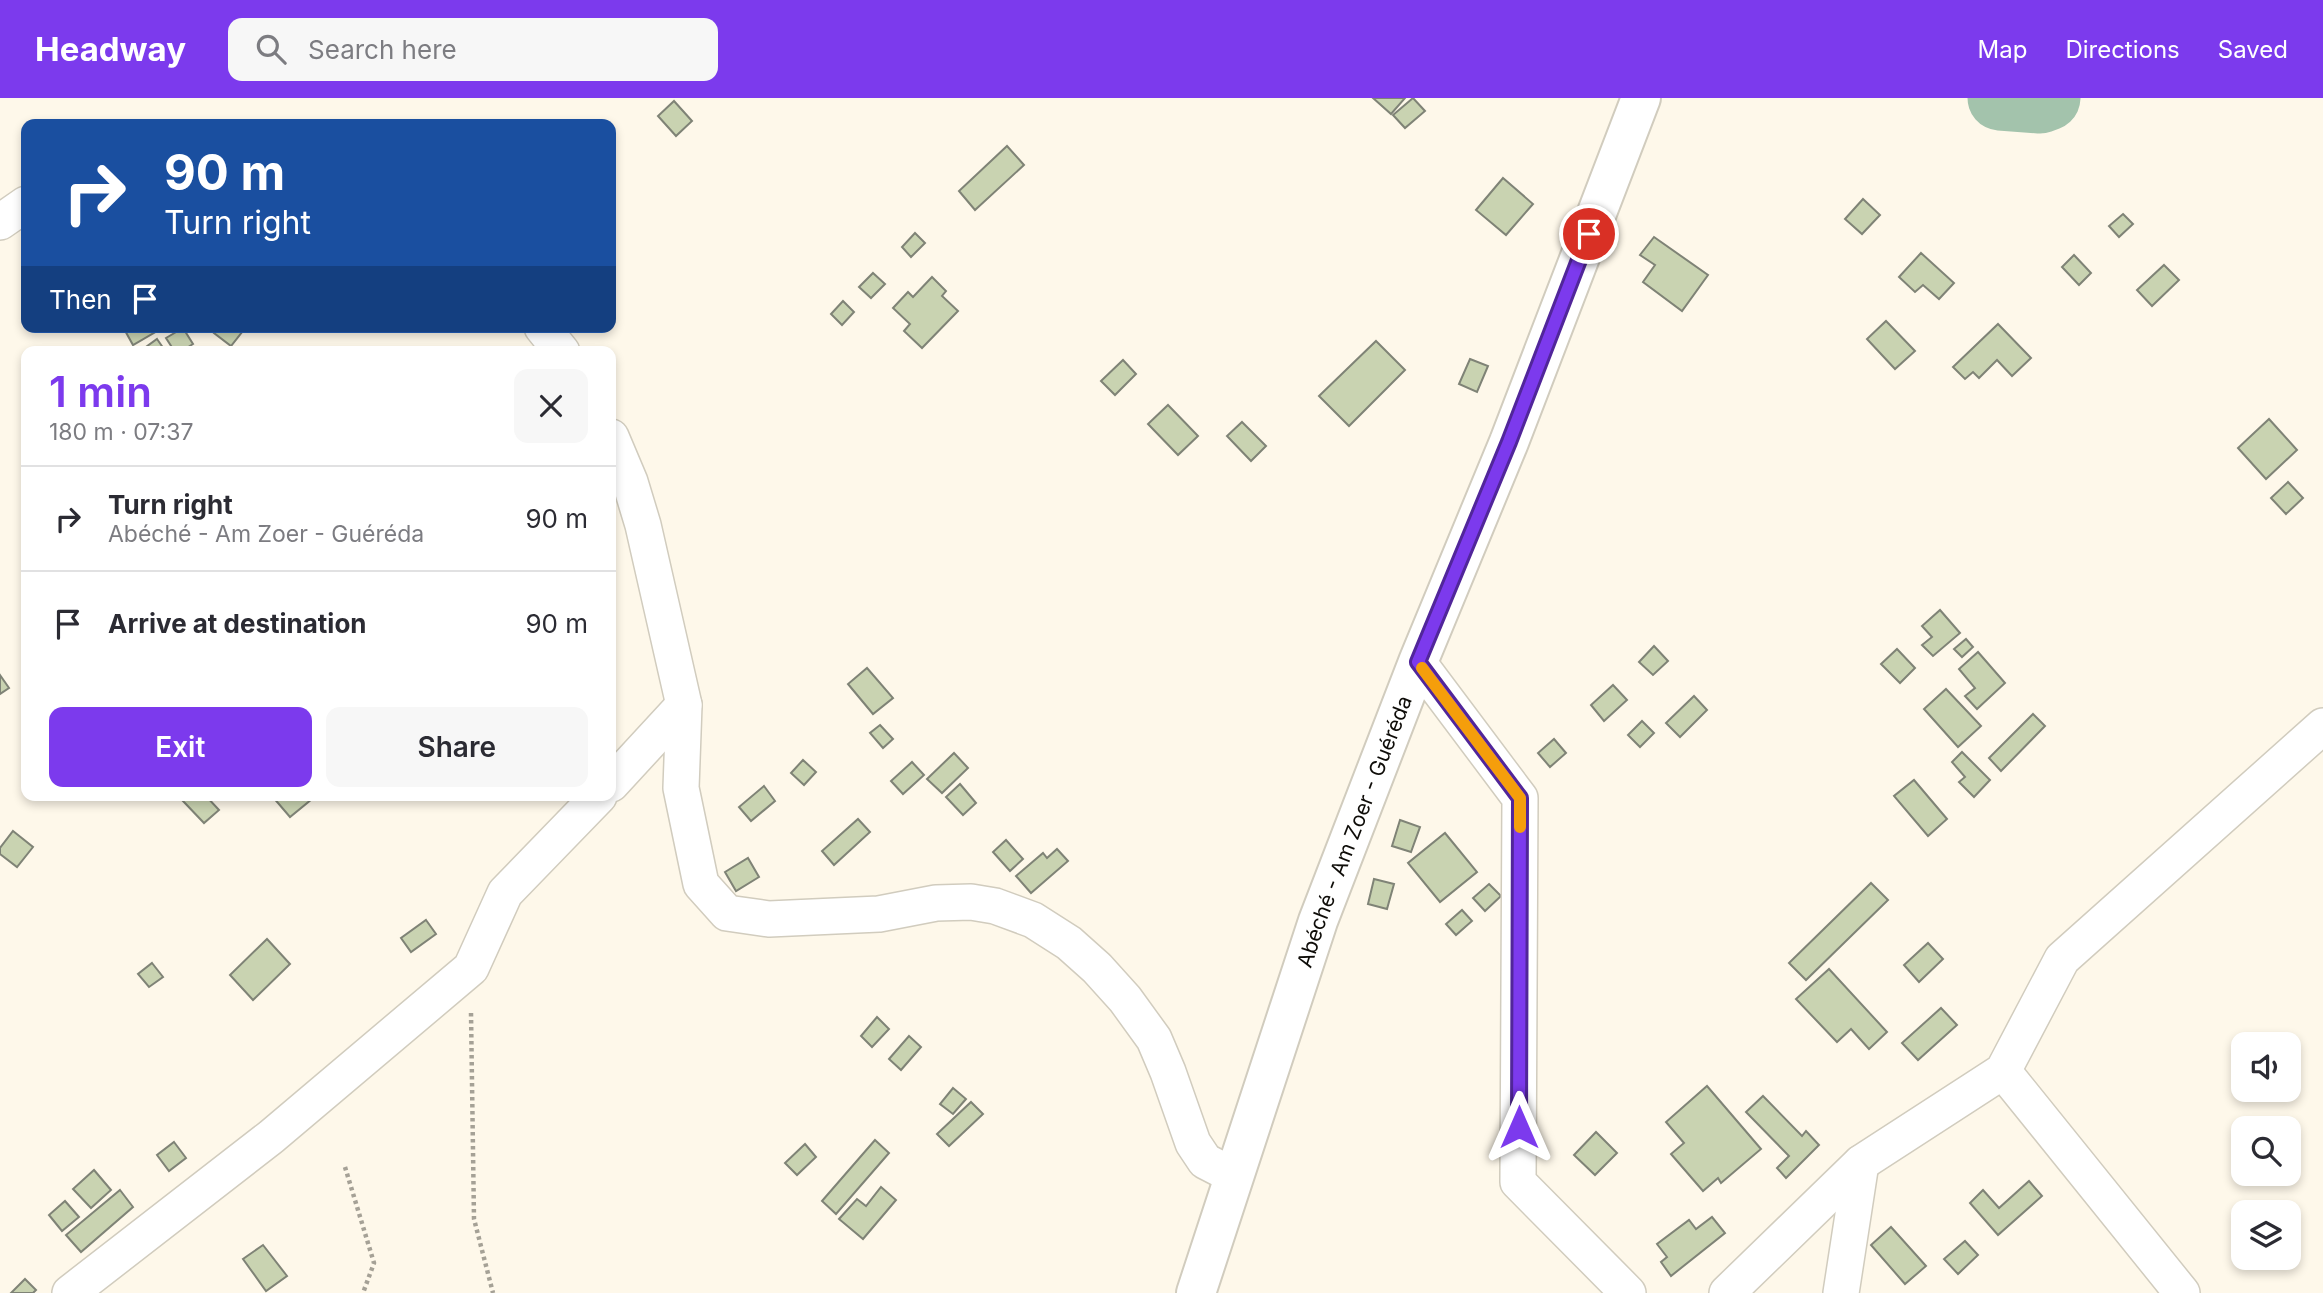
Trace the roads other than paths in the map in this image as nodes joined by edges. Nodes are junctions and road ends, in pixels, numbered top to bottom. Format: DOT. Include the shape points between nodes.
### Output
graph roads {
  1 [pos="1640,101"];
  2 [pos="21,207"];
  3 [pos="0,222"];
  4 [pos="616,449"];
  5 [pos="1418,662"];
  6 [pos="684,705"];
  7 [pos="2323,726"];
  8 [pos="616,779"];
  9 [pos="594,801"];
  10 [pos="2003,1072"];
  11 [pos="1861,1163"];
  12 [pos="1234,1176"];
  13 [pos="70,1293"];
  14 [pos="1196,1293"];
  15 [pos="1628,1293"];
  16 [pos="1727,1293"];
  17 [pos="1841,1293"];
  18 [pos="2182,1293"];
  1 -- 5 [label="main road, Abéché - Am Zoer - Guéréda" via="1509,442"];
  2 -- 3 [label="street"];
  4 -- 6 [label="street" via="643,525"];
  5 -- 12 [label="main road, Abéché - Am Zoer - Guéréda" via="1318,920"];
  5 -- 15 [label="street" via="1520,798 1518,1182"];
  6 -- 8 [label="street"];
  6 -- 12 [label="street" via="681,788 701,884 727,913 769,919 879,914 936,903 971,902 1033,920 1079,951 1125,999 1154,1039 1193,1143 1205,1161"];
  7 -- 10 [label="street" via="2062,959"];
  9 -- 13 [label="street" via="505,893 471,968 271,1137"];
  10 -- 11 [label="street"];
  10 -- 18 [label="street"];
  11 -- 16 [label="street"];
  11 -- 17 [label="street"];
  12 -- 14 [label="main road, Abéché - Am Zoer - Guéréda"];
}
